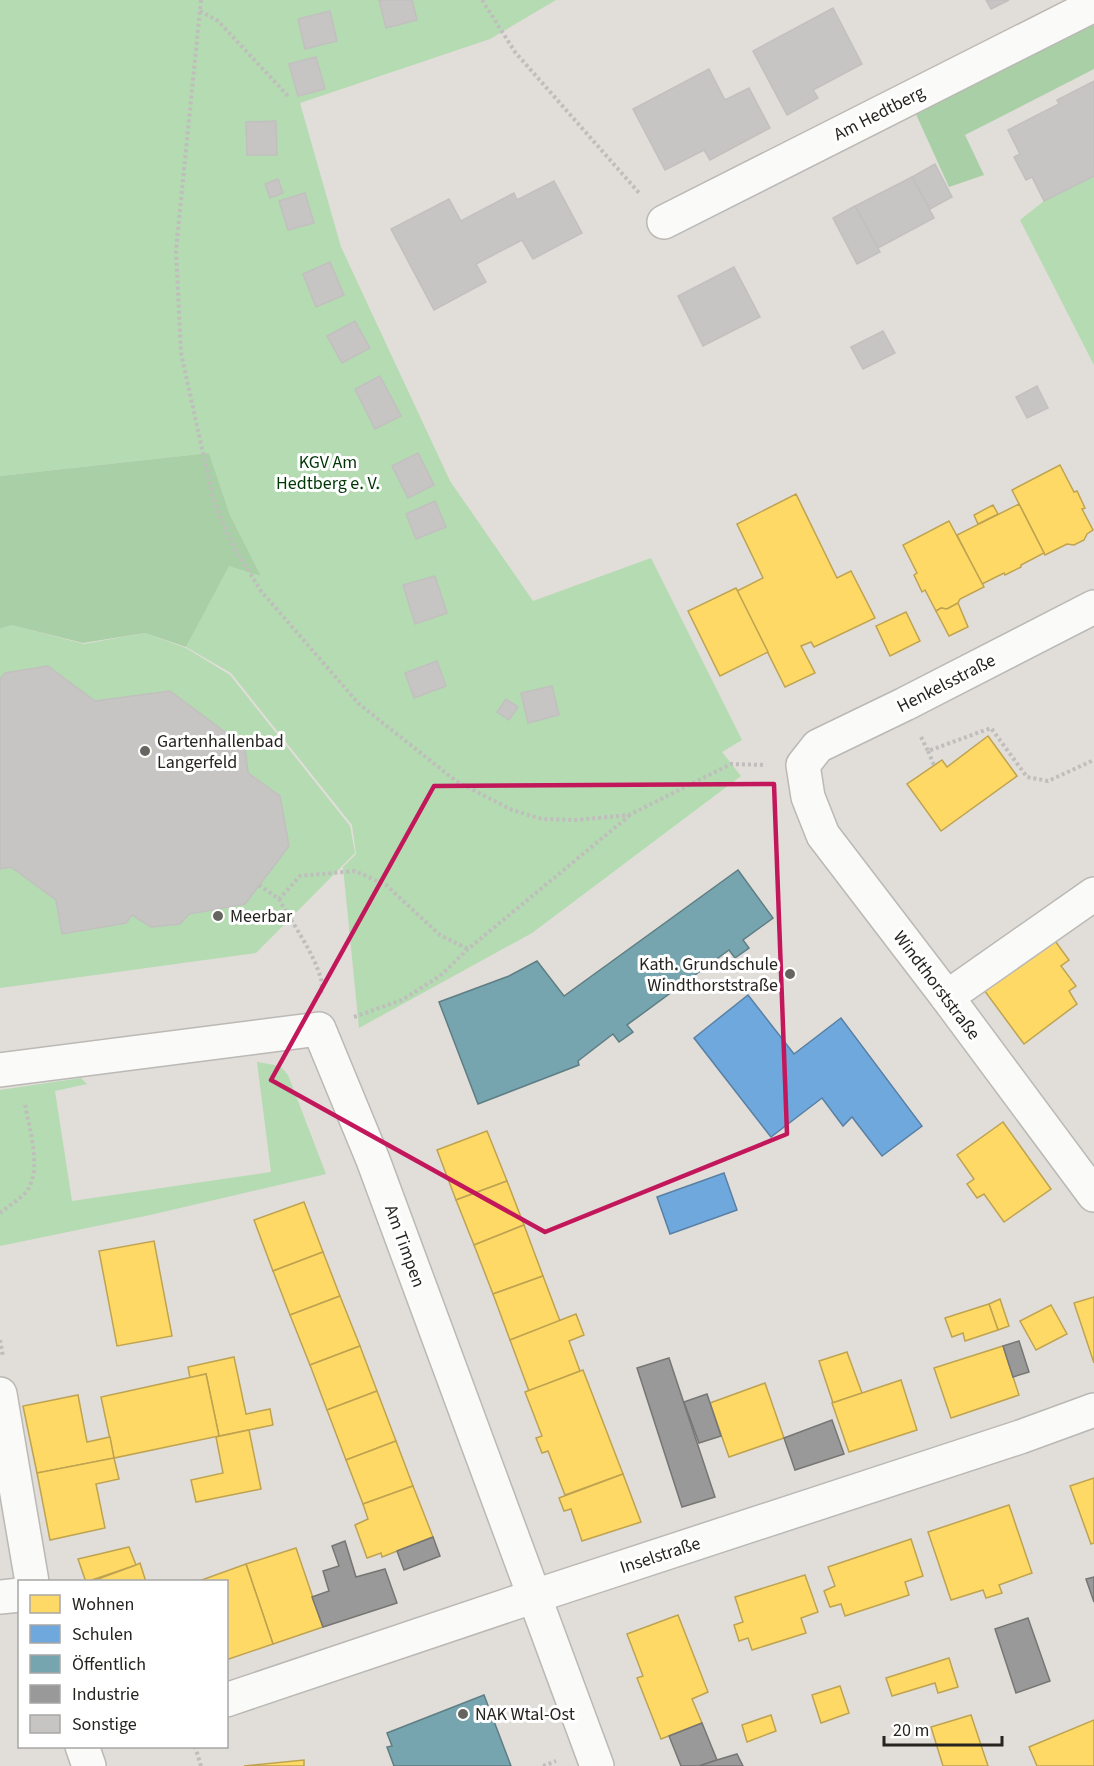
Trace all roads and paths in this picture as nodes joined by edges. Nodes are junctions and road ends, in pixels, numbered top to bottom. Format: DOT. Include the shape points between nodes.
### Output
graph roads {
  1 [pos="201,0"];
  2 [pos="482,0"];
  3 [pos="1094,5"];
  4 [pos="200,11"];
  5 [pos="289,97"];
  6 [pos="664,222"];
  7 [pos="1094,607"];
  8 [pos="905,704"];
  9 [pos="928,751"];
  10 [pos="1094,760"];
  11 [pos="803,765"];
  12 [pos="934,765"];
  13 [pos="629,815"];
  14 [pos="259,885"];
  15 [pos="1094,894"];
  16 [pos="279,899"];
  17 [pos="468,949"];
  18 [pos="947,997"];
  19 [pos="320,1029"];
  20 [pos="10,1069"];
  21 [pos="1094,1195"];
  22 [pos="0,1213"];
  23 [pos="0,1394"];
  24 [pos="1094,1410"];
  25 [pos="32,1580"];
  26 [pos="18,1595"];
  27 [pos="535,1596"];
  28 [pos="0,1597"];
  29 [pos="228,1699"];
  30 [pos="196,1748"];
  31 [pos="201,1766"];
  32 [pos="597,1766"];
  1 -- 4 [label="path"];
  2 -- 6 [label="path" via="515,52"];
  3 -- 6 [label="street, Am Hedtberg"];
  4 -- 5 [label="path" via="218,21"];
  4 -- 13 [label="path" via="176,250 181,353 214,503 235,549 261,591 359,704 456,781 512,810 542,819"];
  7 -- 8 [label="street, Henkelsstraße"];
  8 -- 9 [label="path"];
  8 -- 11 [label="street, Henkelsstraße" via="818,746"];
  9 -- 10 [label="path" via="991,728 1027,777 1048,781"];
  9 -- 12 [label="path"];
  11 -- 13 [label="path" via="731,764"];
  11 -- 18 [label="street, Windthorststraße" via="808,797 823,835"];
  13 -- 17 [label="path"];
  14 -- 16 [label="path"];
  15 -- 18 [label="street"];
  16 -- 17 [label="path" via="300,876 355,871 386,885 440,935"];
  16 -- 19 [label="path" via="322,980"];
  17 -- 19 [label="path" via="440,976 402,1000"];
  18 -- 21 [label="street, Windthorststraße"];
  19 -- 20 [label="street"];
  19 -- 27 [label="street, Am Timpen" via="373,1160"];
  20 -- 22 [label="path" via="34,1158 34,1175 26,1191"];
  23 -- 25 [label="street"];
  24 -- 27 [label="street, Inselstraße"];
  26 -- 28 [label="street"];
  27 -- 29 [label="street, Inselstraße"];
  27 -- 32 [label="street, Am Timpen"];
  30 -- 31 [label="path"];
}
